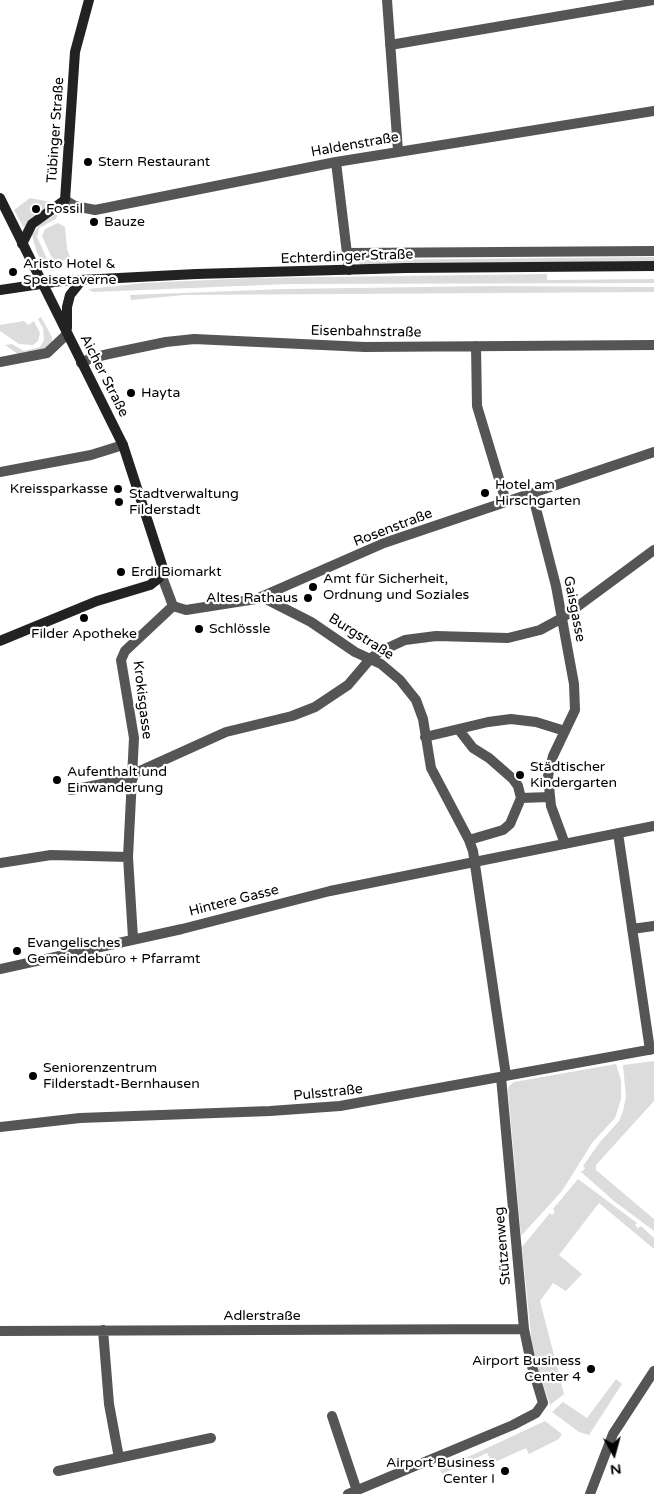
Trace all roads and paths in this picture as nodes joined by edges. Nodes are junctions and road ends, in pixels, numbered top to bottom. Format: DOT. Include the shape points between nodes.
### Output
graph roads {
  1 [pos="88,0"];
  2 [pos="387,0"];
  3 [pos="654,0"];
  4 [pos="390,46"];
  5 [pos="654,111"];
  6 [pos="398,151"];
  7 [pos="336,162"];
  8 [pos="0,198"];
  9 [pos="65,200"];
  10 [pos="22,244"];
  11 [pos="654,252"];
  12 [pos="346,253"];
  13 [pos="654,266"];
  14 [pos="349,270"];
  15 [pos="82,280"];
  16 [pos="41,283"];
  17 [pos="0,290"];
  18 [pos="67,334"];
  19 [pos="654,345"];
  20 [pos="476,346"];
  21 [pos="0,362"];
  22 [pos="82,363"];
  23 [pos="123,445"];
  24 [pos="652,456"];
  25 [pos="0,472"];
  26 [pos="532,493"];
  27 [pos="506,502"];
  28 [pos="654,550"];
  29 [pos="161,574"];
  30 [pos="262,597"];
  31 [pos="173,606"];
  32 [pos="562,618"];
  33 [pos="0,641"];
  34 [pos="371,658"];
  35 [pos="459,730"];
  36 [pos="565,731"];
  37 [pos="425,737"];
  38 [pos="133,776"];
  39 [pos="71,790"];
  40 [pos="548,797"];
  41 [pos="521,798"];
  42 [pos="654,826"];
  43 [pos="618,833"];
  44 [pos="469,840"];
  45 [pos="565,844"];
  46 [pos="128,857"];
  47 [pos="0,862"];
  48 [pos="475,862"];
  49 [pos="654,926"];
  50 [pos="632,929"];
  51 [pos="133,938"];
  52 [pos="0,969"];
  53 [pos="652,1049"];
  54 [pos="504,1076"];
  55 [pos="0,1127"];
  56 [pos="524,1328"];
  57 [pos="103,1330"];
  58 [pos="0,1331"];
  59 [pos="654,1371"];
  60 [pos="332,1416"];
  61 [pos="211,1438"];
  62 [pos="119,1458"];
  63 [pos="58,1471"];
  64 [pos="352,1492"];
  65 [pos="590,1494"];
  1 -- 9 [label="main road, Tübinger Straße" via="75,52"];
  2 -- 4 [label="street"];
  3 -- 4 [label="street"];
  4 -- 6 [label="street"];
  5 -- 6 [label="street, Haldenstraße"];
  6 -- 7 [label="street, Haldenstraße"];
  7 -- 9 [label="street, Haldenstraße" via="95,210 75,206"];
  7 -- 12 [label="street"];
  8 -- 10 [label="main road, Aicher Straße"];
  9 -- 10 [label="main road, Tübinger Straße" via="32,224"];
  10 -- 16 [label="main road, Aicher Straße"];
  11 -- 12 [label="street, Echterdinger Straße"];
  12 -- 14 [label="street"];
  13 -- 14 [label="main road, Echterdinger Straße"];
  14 -- 15 [label="main road, Echterdinger Straße"];
  15 -- 16 [label="main road, Echterdinger Straße"];
  15 -- 18 [label="main road" via="70,295"];
  16 -- 17 [label="main road, Echterdinger Straße"];
  16 -- 18 [label="main road, Aicher Straße"];
  18 -- 21 [label="street" via="47,353"];
  18 -- 22 [label="main road, Aicher Straße"];
  19 -- 20 [label="street, Eisenbahnstraße"];
  20 -- 22 [label="street, Eisenbahnstraße" via="334,346 205,338 166,342 91,358"];
  20 -- 27 [label="street" via="477,406"];
  22 -- 23 [label="main road, Aicher Straße"];
  23 -- 25 [label="street" via="91,455"];
  23 -- 29 [label="main road, Aicher Straße" via="161,558"];
  24 -- 26 [label="street, Rosenstraße"];
  26 -- 27 [label="street, Rosenstraße"];
  26 -- 32 [label="street, Gaisgasse" via="549,553"];
  27 -- 30 [label="street, Rosenstraße" via="384,543"];
  28 -- 32 [label="street"];
  29 -- 31 [label="street"];
  29 -- 33 [label="main road" via="150,585 97,601"];
  30 -- 31 [label="street, Rosenstraße" via="186,610"];
  30 -- 34 [label="street, Burgstraße" via="311,622 355,652"];
  31 -- 38 [label="street, Krokisgasse" via="125,651 121,660 134,738"];
  32 -- 34 [label="street" via="540,630 508,638 436,636 405,640"];
  32 -- 36 [label="street, Gaisgasse" via="575,702 572,719"];
  34 -- 37 [label="street, Burgstraße" via="391,671 409,691 420,710"];
  34 -- 38 [label="street" via="348,685 315,707 226,732"];
  35 -- 36 [label="street" via="511,718"];
  35 -- 37 [label="street"];
  35 -- 41 [label="street" via="472,748 513,779"];
  36 -- 40 [label="street, Gaisgasse" via="550,767"];
  37 -- 44 [label="street, Burgstraße" via="433,776"];
  38 -- 39 [label="street"];
  38 -- 46 [label="street, Krokisgasse"];
  40 -- 41 [label="street"];
  40 -- 45 [label="street"];
  41 -- 44 [label="street" via="510,824 503,830"];
  42 -- 43 [label="street, Hintere Gasse"];
  43 -- 45 [label="street, Hintere Gasse"];
  43 -- 50 [label="street"];
  44 -- 48 [label="street, Burgstraße"];
  45 -- 48 [label="street, Hintere Gasse"];
  46 -- 47 [label="street" via="51,855"];
  46 -- 51 [label="street, Krokisgasse"];
  48 -- 51 [label="street, Hintere Gasse" via="330,891"];
  48 -- 54 [label="street, Stützenweg"];
  49 -- 50 [label="street"];
  50 -- 53 [label="street"];
  51 -- 52 [label="street, Hintere Gasse"];
  53 -- 54 [label="street, Pulsstraße"];
  54 -- 55 [label="street, Pulsstraße" via="322,1108 88,1118"];
  54 -- 56 [label="street, Stützenweg"];
  56 -- 57 [label="street, Adlerstraße"];
  56 -- 64 [label="street, Stützenweg" via="543,1398 539,1409 530,1417 493,1435"];
  57 -- 58 [label="street, Adlerstraße"];
  57 -- 62 [label="street" via="109,1404"];
  59 -- 65 [label="street" via="613,1434"];
  60 -- 64 [label="street"];
  61 -- 62 [label="street"];
  62 -- 63 [label="street"];
}
